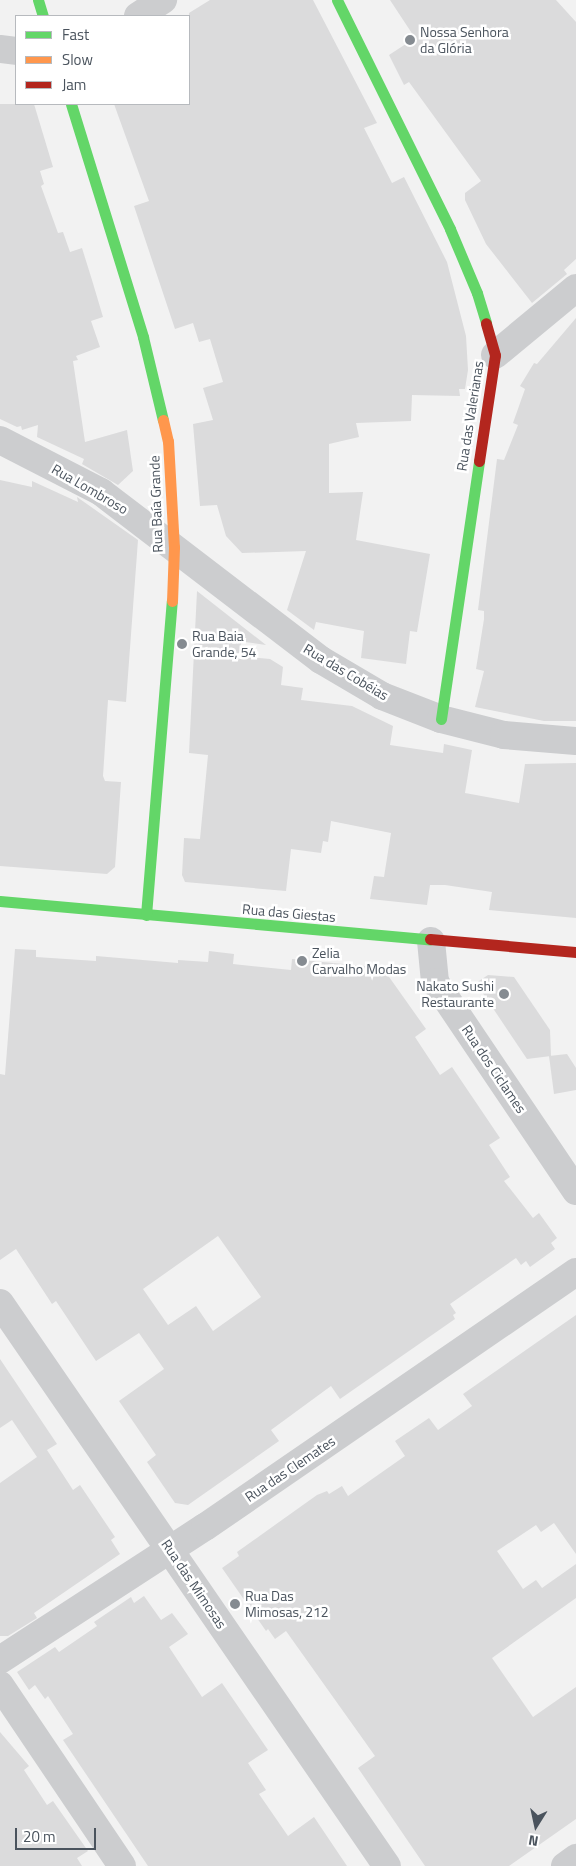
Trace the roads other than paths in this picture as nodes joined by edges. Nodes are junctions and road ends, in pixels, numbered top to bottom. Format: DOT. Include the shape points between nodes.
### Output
graph roads {
  1 [pos="38,0"];
  2 [pos="163,0"];
  3 [pos="337,0"];
  4 [pos="43,15"];
  5 [pos="140,15"];
  6 [pos="0,49"];
  7 [pos="15,51"];
  8 [pos="71,105"];
  9 [pos="576,288"];
  10 [pos="495,356"];
  11 [pos="0,440"];
  12 [pos="174,547"];
  13 [pos="441,718"];
  14 [pos="576,741"];
  15 [pos="0,901"];
  16 [pos="146,915"];
  17 [pos="431,941"];
  18 [pos="576,952"];
  19 [pos="576,1191"];
  20 [pos="576,1272"];
  21 [pos="0,1304"];
  22 [pos="170,1549"];
  23 [pos="0,1660"];
  24 [pos="0,1685"];
  25 [pos="576,1858"];
  26 [pos="122,1866"];
  27 [pos="386,1866"];
  28 [pos="565,1866"];
  1 -- 4 [label="main road"];
  2 -- 5 [label="street"];
  3 -- 10 [label="main road, Rua das Valerianas" via="450,229 477,293"];
  6 -- 7 [label="street"];
  8 -- 12 [label="main road, Rua Baía Grande" via="143,337 168,441"];
  9 -- 10 [label="street"];
  10 -- 13 [label="main road, Rua das Valerianas"];
  11 -- 12 [label="street, Rua Lombroso" via="101,492"];
  12 -- 13 [label="street, Rua das Cobéias" via="321,660 382,696"];
  12 -- 16 [label="main road, Rua Baía Grande"];
  13 -- 14 [label="street, Rua das Cobéias" via="504,735"];
  15 -- 16 [label="main road, Rua das Giestas"];
  16 -- 17 [label="main road, Rua das Giestas"];
  17 -- 18 [label="main road, Rua das Giestas"];
  17 -- 19 [label="street, Rua dos Ciclames" via="435,982"];
  20 -- 22 [label="street, Rua das Clemates"];
  21 -- 22 [label="street, Rua das Mimosas"];
  22 -- 23 [label="street, Rua das Clemates"];
  22 -- 27 [label="street, Rua das Mimosas"];
  24 -- 26 [label="street"];
  25 -- 28 [label="street"];
}
